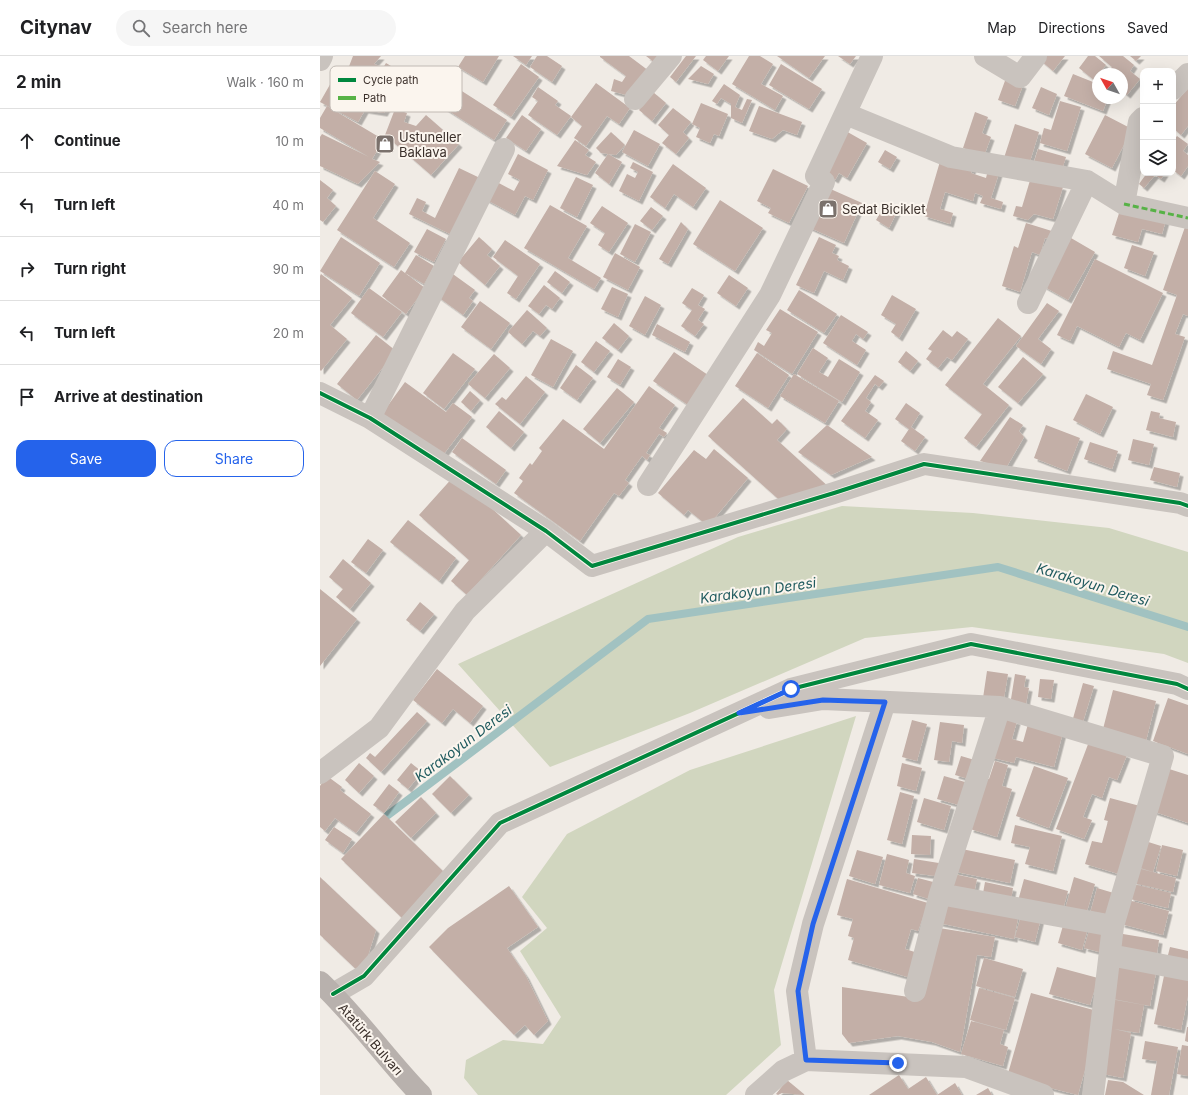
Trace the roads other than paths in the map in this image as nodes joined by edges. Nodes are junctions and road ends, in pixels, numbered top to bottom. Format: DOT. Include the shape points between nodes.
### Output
graph roads {
  1 [pos="322,56"];
  2 [pos="671,56"];
  3 [pos="872,56"];
  4 [pos="985,56"];
  5 [pos="1036,56"];
  6 [pos="320,60"];
  7 [pos="1188,74"];
  8 [pos="1176,86"];
  9 [pos="635,99"];
  10 [pos="846,114"];
  11 [pos="1140,121"];
  12 [pos="504,149"];
  13 [pos="1087,180"];
  14 [pos="1124,204"];
  15 [pos="1188,218"];
  16 [pos="1028,303"];
  17 [pos="320,393"];
  18 [pos="370,418"];
  19 [pos="648,485"];
  20 [pos="1185,500"];
  21 [pos="546,531"];
  22 [pos="1188,689"];
  23 [pos="885,702"];
  24 [pos="1000,707"];
  25 [pos="739,713"];
  26 [pos="320,773"];
  27 [pos="940,894"];
  28 [pos="1113,926"];
  29 [pos="1110,955"];
  30 [pos="1188,970"];
  31 [pos="915,991"];
  32 [pos="324,992"];
  33 [pos="806,1060"];
  34 [pos="403,1095"];
  35 [pos="421,1095"];
  36 [pos="756,1095"];
  37 [pos="1043,1095"];
  38 [pos="1093,1095"];
  1 -- 6 [label="street"];
  2 -- 9 [label="street"];
  3 -- 10 [label="street"];
  4 -- 5 [label="street" via="1020,77"];
  7 -- 8 [label="street"];
  10 -- 13 [label="street" via="951,157"];
  10 -- 19 [label="street" via="816,176 824,182 770,295"];
  11 -- 14 [label="street"];
  12 -- 18 [label="street"];
  13 -- 14 [label="street"];
  13 -- 16 [label="street"];
  14 -- 15 [label="street"];
  17 -- 18 [label="street"];
  18 -- 21 [label="street"];
  20 -- 21 [label="street" via="924,464 834,494 592,566"];
  21 -- 26 [label="street" via="465,611 379,728"];
  22 -- 25 [label="street" via="1177,684 971,644 791,689"];
  23 -- 24 [label="street"];
  23 -- 25 [label="street" via="823,700"];
  23 -- 33 [label="street" via="813,924 798,991"];
  24 -- 27 [label="street"];
  24 -- 28 [label="street" via="1163,756"];
  25 -- 32 [label="street" via="500,822 364,976"];
  27 -- 28 [label="street"];
  27 -- 31 [label="street"];
  28 -- 29 [label="street"];
  29 -- 30 [label="street"];
  29 -- 38 [label="street"];
  32 -- 34 [label="main road, Atatürk Bulvarı"];
  32 -- 35 [label="main road, Atatürk Bulvarı"];
  33 -- 36 [label="street" via="783,1071"];
  33 -- 37 [label="street" via="966,1067"];
}
